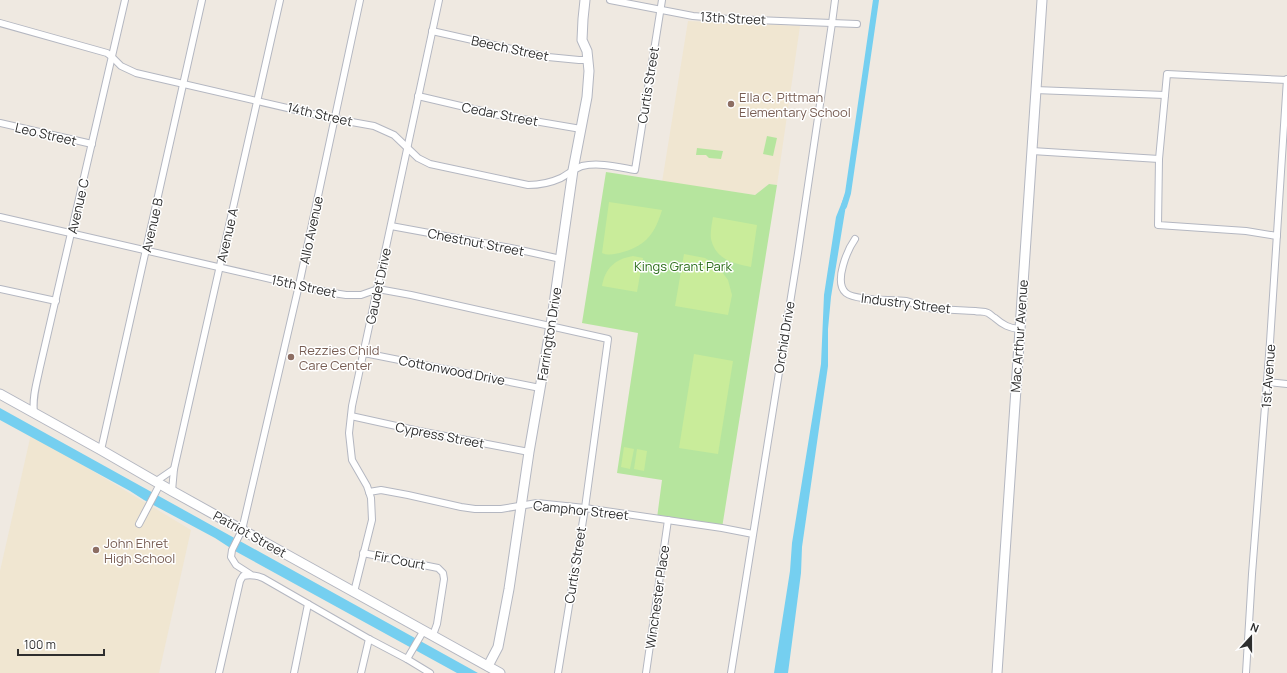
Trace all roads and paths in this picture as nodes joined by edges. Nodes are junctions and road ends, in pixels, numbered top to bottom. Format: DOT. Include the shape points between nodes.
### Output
graph roads {
  1 [pos="125,0"];
  2 [pos="202,0"];
  3 [pos="280,0"];
  4 [pos="360,0"];
  5 [pos="439,0"];
  6 [pos="585,0"];
  7 [pos="610,0"];
  8 [pos="662,0"];
  9 [pos="835,0"];
  10 [pos="1042,0"];
  11 [pos="660,10"];
  12 [pos="0,23"];
  13 [pos="832,23"];
  14 [pos="857,24"];
  15 [pos="432,31"];
  16 [pos="111,56"];
  17 [pos="587,60"];
  18 [pos="1287,79"];
  19 [pos="184,83"];
  20 [pos="1035,90"];
  21 [pos="1165,95"];
  22 [pos="418,96"];
  23 [pos="257,100"];
  24 [pos="335,118"];
  25 [pos="0,123"];
  26 [pos="582,129"];
  27 [pos="92,144"];
  28 [pos="407,146"];
  29 [pos="1032,151"];
  30 [pos="1159,159"];
  31 [pos="573,170"];
  32 [pos="635,170"];
  33 [pos="0,217"];
  34 [pos="391,226"];
  35 [pos="72,234"];
  36 [pos="1277,236"];
  37 [pos="856,239"];
  38 [pos="146,251"];
  39 [pos="561,259"];
  40 [pos="219,268"];
  41 [pos="299,285"];
  42 [pos="0,289"];
  43 [pos="378,289"];
  44 [pos="56,301"];
  45 [pos="551,325"];
  46 [pos="1020,329"];
  47 [pos="608,339"];
  48 [pos="364,353"];
  49 [pos="1267,382"];
  50 [pos="1287,384"];
  51 [pos="540,388"];
  52 [pos="0,394"];
  53 [pos="34,413"];
  54 [pos="351,416"];
  55 [pos="101,450"];
  56 [pos="529,452"];
  57 [pos="174,469"];
  58 [pos="157,485"];
  59 [pos="172,492"];
  60 [pos="369,492"];
  61 [pos="522,505"];
  62 [pos="585,508"];
  63 [pos="668,520"];
  64 [pos="139,524"];
  65 [pos="240,533"];
  66 [pos="753,534"];
  67 [pos="363,553"];
  68 [pos="250,574"];
  69 [pos="354,592"];
  70 [pos="308,604"];
  71 [pos="423,632"];
  72 [pos="433,635"];
  73 [pos="369,639"];
  74 [pos="407,659"];
  75 [pos="488,666"];
  76 [pos="219,673"];
  77 [pos="294,673"];
  78 [pos="361,673"];
  79 [pos="429,673"];
  80 [pos="500,673"];
  81 [pos="558,673"];
  82 [pos="646,673"];
  83 [pos="731,673"];
  84 [pos="997,673"];
  85 [pos="1246,673"];
  1 -- 16 [label="street, Avenue C"];
  2 -- 19 [label="street, Avenue B"];
  3 -- 23 [label="street, Avenue A"];
  4 -- 24 [label="street, Allo Avenue"];
  5 -- 15 [label="street, Gaudet Drive"];
  6 -- 17 [label="street, Farrington Drive" via="582,40"];
  7 -- 11 [label="street, 13th Street"];
  8 -- 11 [label="street, Curtis Street"];
  9 -- 13 [label="street, Orchid Drive"];
  10 -- 20 [label="street, Mac Arthur Avenue"];
  11 -- 13 [label="street, 13th Street" via="730,19"];
  11 -- 32 [label="street, Curtis Street"];
  12 -- 16 [label="street, 14th Street"];
  13 -- 14 [label="street, 13th Street"];
  13 -- 66 [label="street, Orchid Drive"];
  15 -- 17 [label="street, Beech Street" via="548,57"];
  15 -- 22 [label="street, Gaudet Drive"];
  16 -- 19 [label="street, 14th Street" via="121,66 136,73"];
  16 -- 27 [label="street, Avenue C"];
  17 -- 26 [label="street, Farrington Drive" via="589,71"];
  18 -- 21 [label="street" via="1167,74"];
  18 -- 36 [label="street, 1st Avenue"];
  19 -- 23 [label="street, 14th Street"];
  19 -- 38 [label="street, Avenue B"];
  20 -- 21 [label="street"];
  20 -- 29 [label="street, Mac Arthur Avenue"];
  21 -- 30 [label="street"];
  22 -- 26 [label="street, Cedar Street" via="499,115"];
  22 -- 28 [label="street, Gaudet Drive"];
  23 -- 24 [label="street, 14th Street"];
  23 -- 40 [label="street, Avenue A"];
  24 -- 28 [label="street, 14th Street" via="374,126 394,135"];
  24 -- 41 [label="street, Allo Avenue"];
  25 -- 27 [label="street, Leo Street"];
  26 -- 31 [label="street, Farrington Drive"];
  27 -- 35 [label="street, Avenue C"];
  28 -- 31 [label="street, 14th Street" via="418,158 430,164 528,185 546,183"];
  28 -- 34 [label="street, Gaudet Drive"];
  29 -- 30 [label="street"];
  29 -- 46 [label="street, Mac Arthur Avenue"];
  30 -- 36 [label="street" via="1158,225 1246,231"];
  31 -- 32 [label="street, 14th Street" via="593,165"];
  31 -- 39 [label="street, Farrington Drive"];
  33 -- 35 [label="street, 15th Street"];
  34 -- 39 [label="street, Chestnut Street"];
  34 -- 43 [label="street, Gaudet Drive"];
  35 -- 38 [label="street, 15th Street"];
  35 -- 44 [label="street, Avenue C"];
  36 -- 49 [label="street, 1st Avenue"];
  37 -- 46 [label="street, Industry Street" via="845,258 841,287 845,292 859,297 906,302 928,308 988,313 1005,326"];
  38 -- 40 [label="street, 15th Street"];
  38 -- 55 [label="street, Avenue B"];
  39 -- 45 [label="street, Farrington Drive"];
  40 -- 41 [label="street, 15th Street"];
  40 -- 57 [label="street, Avenue A"];
  41 -- 43 [label="street, 15th Street" via="346,295 361,295"];
  41 -- 65 [label="street, Allo Avenue"];
  42 -- 44 [label="street"];
  43 -- 45 [label="street, 15th Street"];
  43 -- 48 [label="street, Gaudet Drive"];
  44 -- 53 [label="street, Avenue C" via="34,397"];
  45 -- 47 [label="street, 15th Street"];
  45 -- 51 [label="street, Farrington Drive"];
  46 -- 84 [label="street, Mac Arthur Avenue"];
  47 -- 62 [label="street, Curtis Street"];
  48 -- 51 [label="street, Cottonwood Drive"];
  48 -- 54 [label="street, Gaudet Drive"];
  49 -- 50 [label="street"];
  49 -- 85 [label="street, 1st Avenue"];
  51 -- 56 [label="street, Farrington Drive"];
  52 -- 53 [label="street, Patriot Street"];
  53 -- 55 [label="street, Patriot Street"];
  54 -- 56 [label="street, Cypress Street" via="419,432"];
  54 -- 60 [label="street, Gaudet Drive" via="349,433 352,460"];
  55 -- 58 [label="street, Patriot Street"];
  56 -- 61 [label="street, Farrington Drive"];
  57 -- 58 [label="street"];
  57 -- 59 [label="street, Avenue A"];
  58 -- 59 [label="street, Patriot Street"];
  58 -- 64 [label="street"];
  59 -- 65 [label="street, Patriot Street"];
  60 -- 61 [label="street, Camphor Street" via="381,490 475,509 501,509"];
  60 -- 67 [label="street, Gaudet Drive" via="372,520"];
  61 -- 62 [label="street, Camphor Street" via="537,503"];
  61 -- 75 [label="street, Farrington Drive" via="500,640"];
  62 -- 63 [label="street, Camphor Street"];
  62 -- 81 [label="street, Curtis Street"];
  63 -- 66 [label="street, Camphor Street"];
  63 -- 82 [label="street, Winchester Place"];
  65 -- 68 [label="street, Allo Avenue" via="231,557 236,565"];
  65 -- 69 [label="street, Patriot Street"];
  66 -- 83 [label="street, Orchid Drive"];
  67 -- 69 [label="street, Gaudet Drive"];
  67 -- 72 [label="street, Fir Court" via="438,568 444,579"];
  68 -- 70 [label="street" via="263,578"];
  68 -- 76 [label="street" via="243,576 240,581"];
  69 -- 71 [label="street, Patriot Street"];
  70 -- 73 [label="street"];
  70 -- 77 [label="street"];
  71 -- 72 [label="street, Patriot Street"];
  71 -- 74 [label="street"];
  72 -- 75 [label="street, Patriot Street"];
  73 -- 74 [label="street"];
  73 -- 78 [label="street"];
  74 -- 79 [label="street"];
  75 -- 80 [label="street, Patriot Street"];
}
